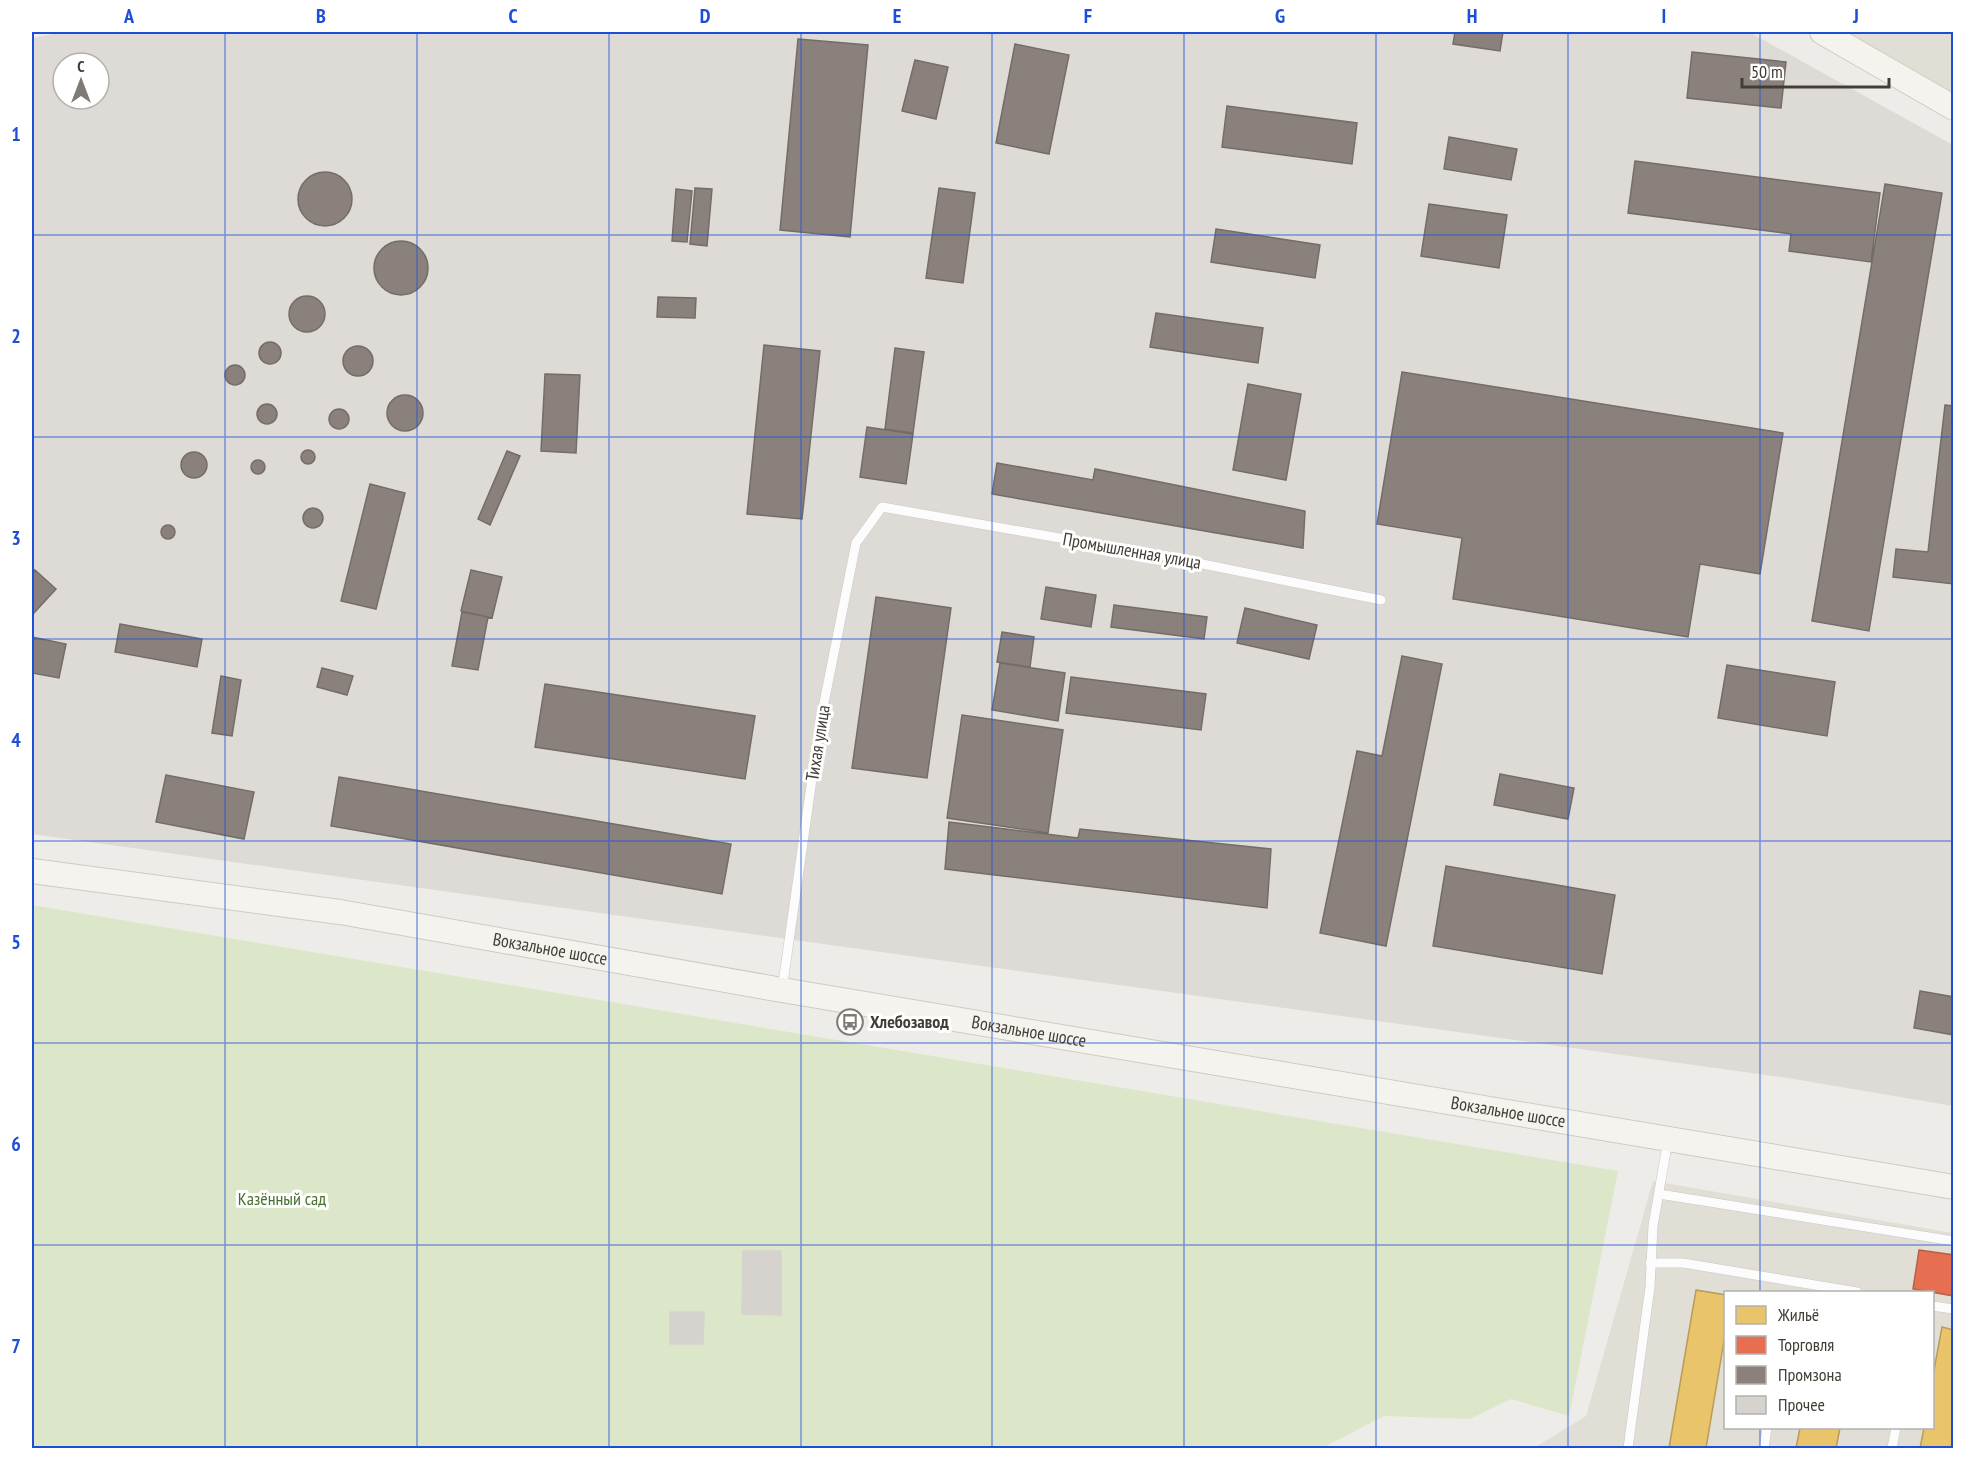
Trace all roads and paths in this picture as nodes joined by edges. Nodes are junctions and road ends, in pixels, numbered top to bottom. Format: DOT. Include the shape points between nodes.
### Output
graph roads {
  1 [pos="1822,32"];
  2 [pos="1953,108"];
  3 [pos="882,507"];
  4 [pos="1381,600"];
  5 [pos="32,871"];
  6 [pos="782,990"];
  7 [pos="1668,1140"];
  8 [pos="1953,1187"];
  9 [pos="1659,1194"];
  10 [pos="1953,1241"];
  11 [pos="1650,1263"];
  12 [pos="1792,1281"];
  13 [pos="1790,1291"];
  14 [pos="1846,1291"];
  15 [pos="1934,1306"];
  16 [pos="1953,1309"];
  17 [pos="1767,1429"];
  18 [pos="1896,1429"];
  19 [pos="1628,1449"];
  20 [pos="1764,1449"];
  21 [pos="1892,1449"];
  1 -- 2 [label="main road"];
  3 -- 4 [label="lane, Промышленная улица" via="1163,556"];
  3 -- 6 [label="lane, Тихая улица" via="856,543 820,723"];
  5 -- 6 [label="main road, Вокзальное шоссе" via="340,912"];
  6 -- 7 [label="main road, Вокзальное шоссе"];
  7 -- 8 [label="main road, Вокзальное шоссе"];
  7 -- 9 [label="lane"];
  9 -- 10 [label="lane"];
  9 -- 11 [label="lane"];
  11 -- 12 [label="lane" via="1683,1263"];
  11 -- 19 [label="lane"];
  12 -- 13 [label="lane"];
  12 -- 14 [label="lane"];
  15 -- 16 [label="lane"];
  17 -- 20 [label="lane"];
  18 -- 21 [label="lane"];
}
